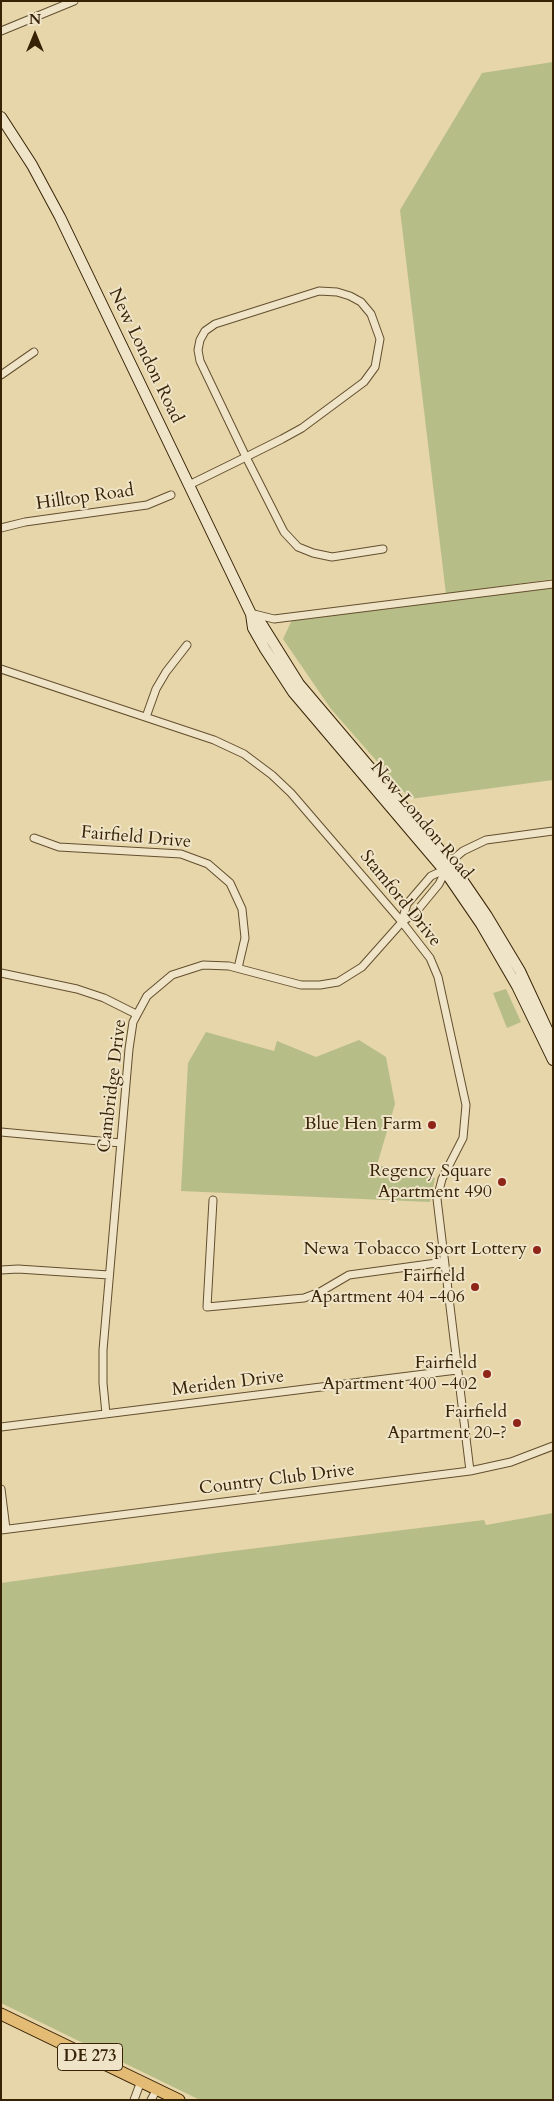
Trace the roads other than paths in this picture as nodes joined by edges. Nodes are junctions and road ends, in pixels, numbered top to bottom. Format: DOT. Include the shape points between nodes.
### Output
graph roads {
  1 [pos="74,1"];
  2 [pos="1,31"];
  3 [pos="1,117"];
  4 [pos="34,352"];
  5 [pos="1,375"];
  6 [pos="246,457"];
  7 [pos="189,484"];
  8 [pos="171,495"];
  9 [pos="1,528"];
  10 [pos="383,549"];
  11 [pos="553,584"];
  12 [pos="251,614"];
  13 [pos="187,645"];
  14 [pos="1,670"];
  15 [pos="146,717"];
  16 [pos="553,831"];
  17 [pos="34,838"];
  18 [pos="447,866"];
  19 [pos="402,922"];
  20 [pos="238,968"];
  21 [pos="1,973"];
  22 [pos="136,1014"];
  23 [pos="553,1042"];
  24 [pos="553,1060"];
  25 [pos="1,1132"];
  26 [pos="121,1143"];
  27 [pos="213,1200"];
  28 [pos="444,1262"];
  29 [pos="1,1270"];
  30 [pos="109,1276"];
  31 [pos="458,1370"];
  32 [pos="106,1414"];
  33 [pos="1,1427"];
  34 [pos="553,1446"];
  35 [pos="470,1471"];
  36 [pos="1,1489"];
  37 [pos="4,1529"];
  38 [pos="1,2014"];
  39 [pos="141,2081"];
  40 [pos="157,2089"];
  41 [pos="134,2100"];
  42 [pos="151,2100"];
  43 [pos="179,2100"];
  1 -- 2 [label="street"];
  3 -- 7 [label="main road, New London Road" via="60,217"];
  4 -- 5 [label="street"];
  6 -- 6 [label="street" via="302,428 364,382 375,367 380,339 371,314 361,302 337,292 319,291 205,330 199,345 200,361"];
  6 -- 7 [label="street"];
  6 -- 10 [label="street" via="284,532 298,547 332,556"];
  7 -- 12 [label="main road, New London Road"];
  8 -- 9 [label="street, Hilltop Road" via="147,505"];
  11 -- 12 [label="street" via="274,619"];
  12 -- 18 [label="main road, New London Road" via="257,635 293,692"];
  13 -- 15 [label="street" via="161,680"];
  14 -- 15 [label="street, Stamford Drive"];
  15 -- 19 [label="street, Stamford Drive" via="229,746 272,775"];
  16 -- 18 [label="street" via="486,840 470,846"];
  17 -- 20 [label="street, Fairfield Drive" via="59,847 181,854 208,864 230,883 242,908 245,938"];
  18 -- 19 [label="street, Cambridge Drive" via="439,884 416,912"];
  18 -- 19 [label="street, Cambridge Drive" via="431,876 407,904"];
  18 -- 23 [label="main road, New London Road" via="520,971"];
  18 -- 24 [label="main road, New London Road" via="512,978"];
  19 -- 20 [label="street, Cambridge Drive" via="362,967 338,982 301,985"];
  19 -- 28 [label="street, Stamford Drive" via="434,967 465,1093 465,1129 442,1179 437,1199"];
  20 -- 22 [label="street, Cambridge Drive" via="213,964 181,970 155,988"];
  21 -- 22 [label="street" via="77,989"];
  22 -- 26 [label="street, Cambridge Drive" via="129,1048"];
  25 -- 26 [label="street"];
  26 -- 30 [label="street, Cambridge Drive"];
  27 -- 28 [label="street" via="207,1307 304,1298 349,1275"];
  28 -- 31 [label="street, Stamford Drive"];
  29 -- 30 [label="street"];
  30 -- 32 [label="street, Cambridge Drive" via="102,1364"];
  31 -- 32 [label="street, Meriden Drive"];
  31 -- 35 [label="street, Stamford Drive"];
  32 -- 33 [label="street, Meriden Drive"];
  34 -- 35 [label="street, Country Club Drive" via="511,1462"];
  35 -- 37 [label="street, Country Club Drive"];
  36 -- 37 [label="street"];
  38 -- 39 [label="main road, DE 273"];
  39 -- 40 [label="main road, DE 273"];
  39 -- 41 [label="street"];
  40 -- 42 [label="street"];
  40 -- 43 [label="main road, DE 273"];
}
